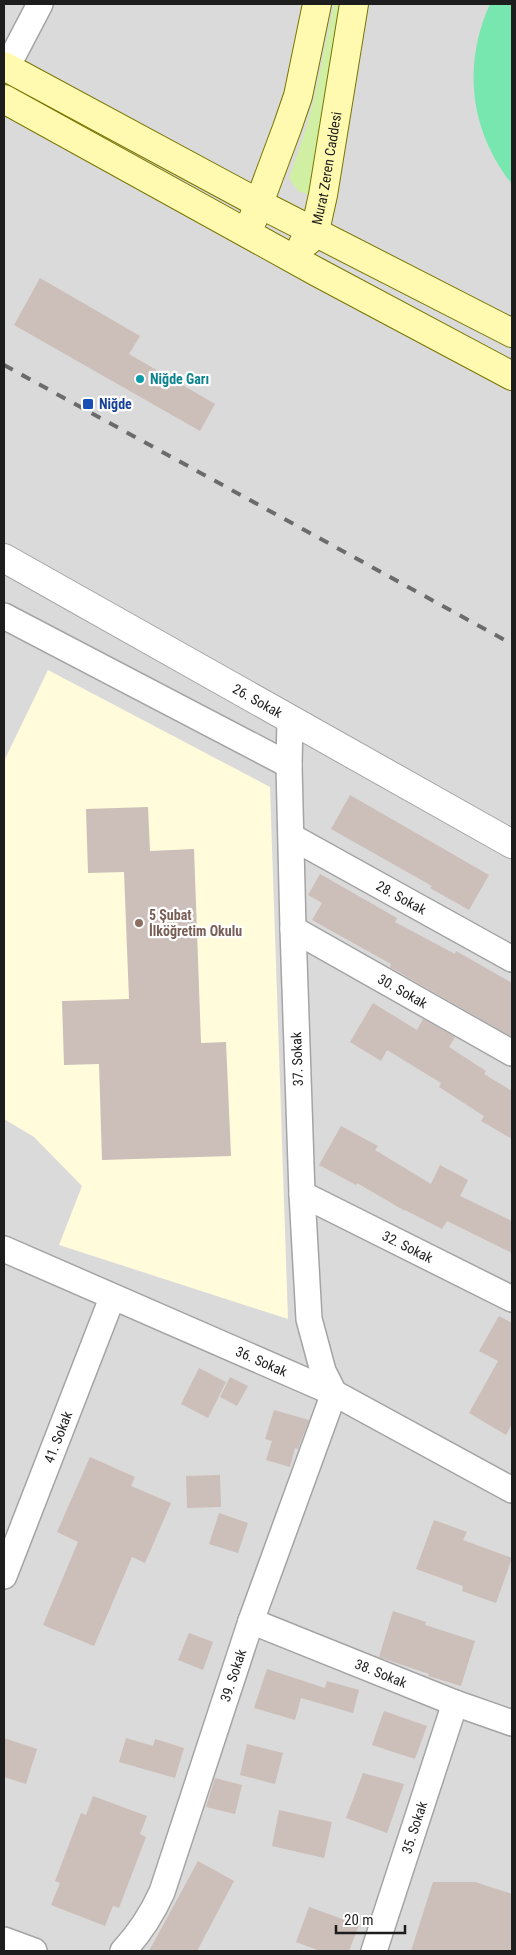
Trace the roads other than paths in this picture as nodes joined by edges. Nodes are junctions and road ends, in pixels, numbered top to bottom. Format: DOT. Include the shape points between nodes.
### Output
graph roads {
  1 [pos="40,4"];
  2 [pos="317,4"];
  3 [pos="354,4"];
  4 [pos="5,67"];
  5 [pos="4,99"];
  6 [pos="258,203"];
  7 [pos="315,231"];
  8 [pos="272,247"];
  9 [pos="512,333"];
  10 [pos="512,376"];
  11 [pos="4,558"];
  12 [pos="4,616"];
  13 [pos="290,720"];
  14 [pos="289,765"];
  15 [pos="292,837"];
  16 [pos="512,844"];
  17 [pos="293,929"];
  18 [pos="512,958"];
  19 [pos="512,1053"];
  20 [pos="302,1194"];
  21 [pos="4,1249"];
  22 [pos="112,1298"];
  23 [pos="512,1299"];
  24 [pos="334,1393"];
  25 [pos="512,1490"];
  26 [pos="4,1576"];
  27 [pos="251,1622"];
  28 [pos="455,1703"];
  29 [pos="512,1723"];
  30 [pos="4,1940"];
  31 [pos="34,1951"];
  32 [pos="124,1951"];
  33 [pos="374,1951"];
  1 -- 4 [label="street"];
  2 -- 6 [label="main road" via="298,96"];
  3 -- 7 [label="main road, Murat Zeren Caddesi"];
  4 -- 6 [label="main road"];
  5 -- 8 [label="main road"];
  6 -- 7 [label="main road"];
  6 -- 8 [label="main road" via="253,228"];
  7 -- 8 [label="main road, Murat Zeren Caddesi" via="300,246"];
  7 -- 9 [label="main road"];
  8 -- 10 [label="main road"];
  11 -- 13 [label="street, 26. Sokak"];
  12 -- 14 [label="street"];
  13 -- 14 [label="street, 37. Sokak"];
  13 -- 16 [label="street, 26. Sokak"];
  14 -- 15 [label="street, 37. Sokak"];
  15 -- 17 [label="street, 37. Sokak"];
  15 -- 18 [label="street, 28. Sokak"];
  17 -- 19 [label="street, 30. Sokak"];
  17 -- 20 [label="street, 37. Sokak"];
  20 -- 23 [label="street, 32. Sokak"];
  20 -- 24 [label="street, 37. Sokak" via="309,1319 323,1371"];
  21 -- 22 [label="street, 36. Sokak"];
  22 -- 24 [label="street, 36. Sokak"];
  22 -- 26 [label="street, 41. Sokak"];
  24 -- 25 [label="street, 36. Sokak"];
  24 -- 27 [label="street, 39. Sokak"];
  27 -- 28 [label="street, 38. Sokak"];
  27 -- 32 [label="street, 39. Sokak" via="162,1892 150,1918"];
  28 -- 29 [label="street, 38. Sokak"];
  28 -- 33 [label="street, 35. Sokak"];
  30 -- 31 [label="street"];
}
